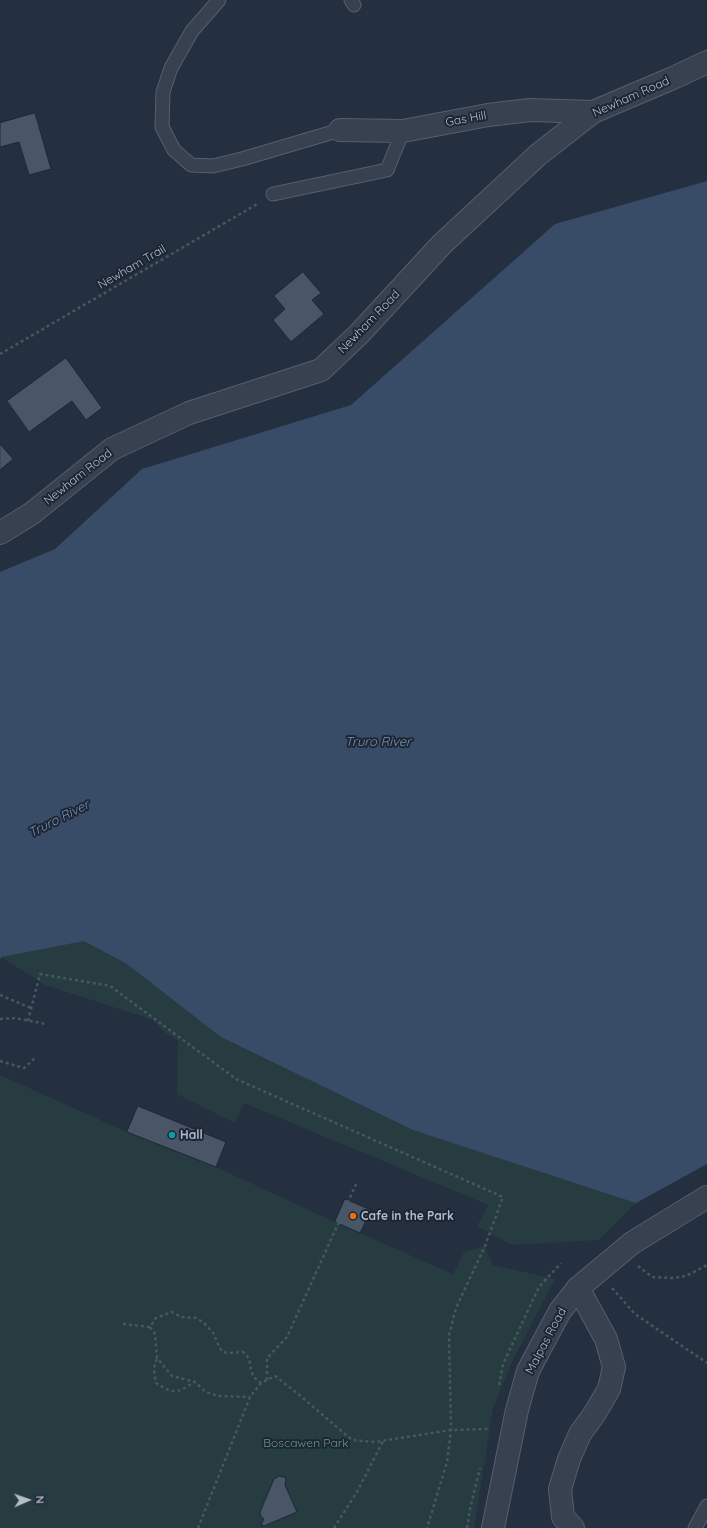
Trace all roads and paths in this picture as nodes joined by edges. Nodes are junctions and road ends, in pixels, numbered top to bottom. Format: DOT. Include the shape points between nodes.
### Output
graph roads {
  1 [pos="219,0"];
  2 [pos="707,62"];
  3 [pos="593,112"];
  4 [pos="340,130"];
  5 [pos="403,131"];
  6 [pos="273,194"];
  7 [pos="0,354"];
  8 [pos="0,533"];
  9 [pos="0,995"];
  10 [pos="31,1008"];
  11 [pos="0,1019"];
  12 [pos="28,1022"];
  13 [pos="46,1024"];
  14 [pos="34,1058"];
  15 [pos="0,1061"];
  16 [pos="357,1182"];
  17 [pos="707,1197"];
  18 [pos="620,1252"];
  19 [pos="707,1265"];
  20 [pos="596,1272"];
  21 [pos="578,1288"];
  22 [pos="123,1324"];
  23 [pos="150,1327"];
  24 [pos="157,1358"];
  25 [pos="707,1363"];
  26 [pos="267,1380"];
  27 [pos="195,1382"];
  28 [pos="261,1383"];
  29 [pos="250,1397"];
  30 [pos="490,1429"];
  31 [pos="451,1430"];
  32 [pos="383,1440"];
  33 [pos="707,1506"];
  34 [pos="198,1528"];
  35 [pos="334,1528"];
  36 [pos="427,1528"];
  37 [pos="493,1528"];
  38 [pos="573,1528"];
  39 [pos="695,1528"];
  1 -- 4 [label="lane" via="192,31 171,68 163,92 162,127 174,150 191,165 213,166"];
  2 -- 3 [label="street, Newham Road"];
  3 -- 5 [label="street, Gas Hill" via="530,110"];
  3 -- 8 [label="street, Newham Road" via="539,154 442,244 359,334 321,370 189,413 112,449 31,514"];
  4 -- 5 [label="street, Gas Hill"];
  5 -- 6 [label="lane" via="388,170"];
  6 -- 7 [label="path, Newham Trail"];
  9 -- 10 [label="path"];
  10 -- 12 [label="path"];
  10 -- 31 [label="path" via="40,974 110,986 236,1079 503,1197 486,1246 456,1308 449,1335"];
  11 -- 12 [label="path" via="15,1018"];
  12 -- 13 [label="path"];
  14 -- 15 [label="path" via="24,1068"];
  16 -- 26 [label="path" via="287,1337 267,1358"];
  17 -- 18 [label="street, Malpas Road"];
  18 -- 19 [label="path" via="652,1277 686,1276"];
  18 -- 20 [label="street, Malpas Road"];
  20 -- 21 [label="street, Malpas Road"];
  20 -- 25 [label="path" via="636,1314"];
  21 -- 37 [label="street, Malpas Road" via="560,1311 528,1371 517,1410"];
  21 -- 38 [label="street" via="606,1339 614,1367 609,1389 580,1434 560,1489 563,1517"];
  22 -- 23 [label="path"];
  23 -- 24 [label="path" via="155,1334"];
  23 -- 28 [label="path" via="156,1318 172,1312 181,1317 196,1318 214,1334 223,1352 243,1352 248,1356 252,1375"];
  24 -- 27 [label="path" via="172,1376"];
  24 -- 27 [label="path" via="154,1364 156,1383 175,1392"];
  26 -- 28 [label="path"];
  26 -- 32 [label="path" via="275,1376 352,1440"];
  27 -- 29 [label="path" via="206,1392 218,1396"];
  28 -- 29 [label="path"];
  29 -- 34 [label="path"];
  30 -- 31 [label="path"];
  31 -- 32 [label="path"];
  31 -- 36 [label="path" via="447,1462"];
  32 -- 35 [label="path" via="357,1492"];
  33 -- 39 [label="lane"];
}
